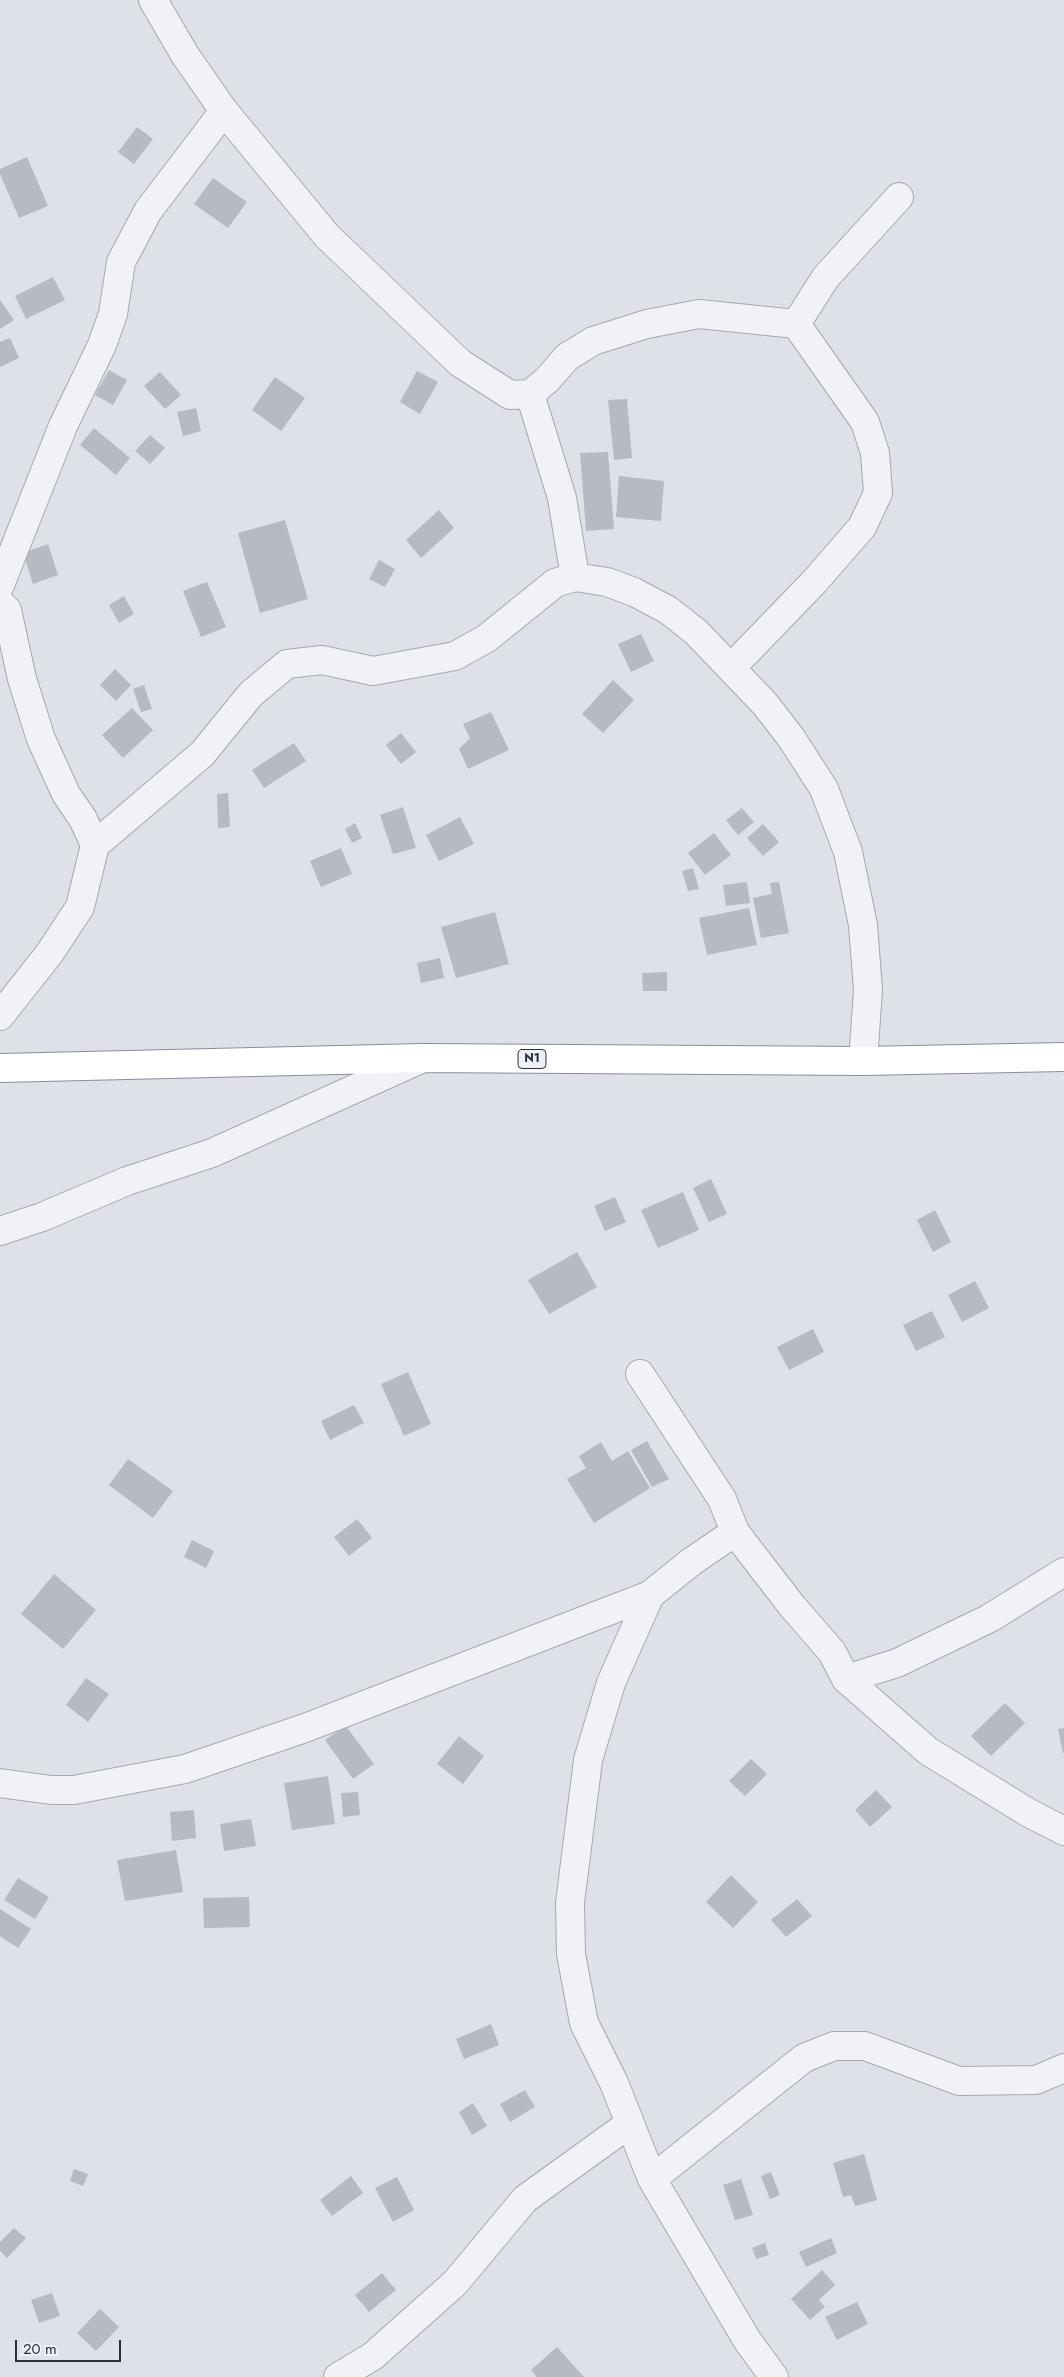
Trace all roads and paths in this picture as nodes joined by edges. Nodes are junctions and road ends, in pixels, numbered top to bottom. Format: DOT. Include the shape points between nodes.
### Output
graph roads {
  1 [pos="153,0"];
  2 [pos="224,110"];
  3 [pos="899,197"];
  4 [pos="796,324"];
  5 [pos="530,394"];
  6 [pos="575,578"];
  7 [pos="0,585"];
  8 [pos="0,603"];
  9 [pos="731,668"];
  10 [pos="95,845"];
  11 [pos="0,1016"];
  12 [pos="1064,1057"];
  13 [pos="423,1058"];
  14 [pos="863,1061"];
  15 [pos="0,1068"];
  16 [pos="0,1231"];
  17 [pos="640,1374"];
  18 [pos="735,1532"];
  19 [pos="1064,1572"];
  20 [pos="650,1595"];
  21 [pos="846,1679"];
  22 [pos="0,1783"];
  23 [pos="1064,1832"];
  24 [pos="1064,2068"];
  25 [pos="629,2124"];
  26 [pos="652,2179"];
  27 [pos="338,2377"];
  28 [pos="774,2377"];
  1 -- 2 [label="street" via="185,55"];
  2 -- 5 [label="street" via="328,236 460,364 510,395"];
  2 -- 7 [label="street" via="148,211 121,262 113,314 102,345 63,426"];
  3 -- 4 [label="street" via="826,277"];
  4 -- 5 [label="street" via="700,314 647,324 593,341 567,357"];
  4 -- 9 [label="street" via="865,422 875,453 878,493 862,527"];
  5 -- 6 [label="street" via="562,498"];
  6 -- 9 [label="street" via="607,582 668,610 696,632"];
  6 -- 10 [label="street" via="555,583 487,638 455,656 373,671 322,660 286,664 251,694 202,754"];
  8 -- 10 [label="street" via="6,610 41,739 66,794"];
  9 -- 14 [label="street" via="781,724 824,789 848,852 863,925 868,990"];
  10 -- 11 [label="street" via="80,907 49,954"];
  12 -- 14 [label="highway, N1"];
  13 -- 14 [label="highway, N1"];
  13 -- 15 [label="highway, N1"];
  13 -- 16 [label="street" via="212,1153"];
  17 -- 18 [label="street" via="722,1499"];
  18 -- 20 [label="street"];
  18 -- 21 [label="street" via="832,1652"];
  19 -- 21 [label="street" via="990,1618 898,1663"];
  20 -- 22 [label="street" via="305,1728 185,1769 74,1790"];
  20 -- 25 [label="street" via="611,1683 588,1760 570,1903 571,1954 584,2023 614,2083"];
  21 -- 23 [label="street" via="928,1751"];
  24 -- 26 [label="street" via="1036,2080 959,2081 865,2046 834,2046 804,2058"];
  25 -- 26 [label="street"];
  25 -- 27 [label="street" via="525,2199 455,2282 373,2356"];
  26 -- 28 [label="street" via="747,2340"];
}
